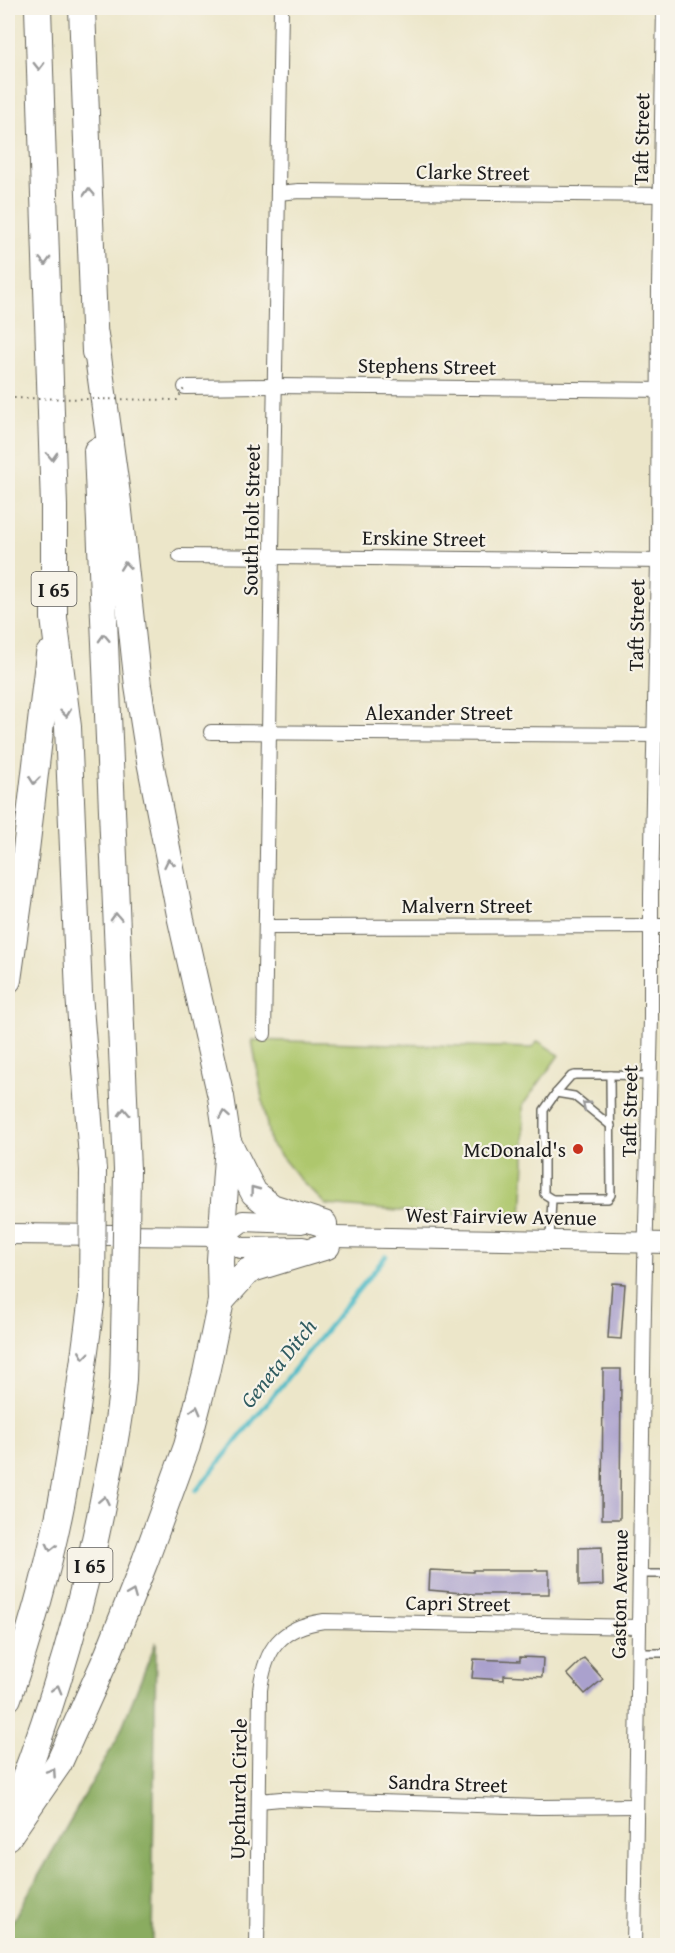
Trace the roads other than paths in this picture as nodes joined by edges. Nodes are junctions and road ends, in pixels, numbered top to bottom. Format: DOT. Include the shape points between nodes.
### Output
graph roads {
  1 [pos="38,8"];
  2 [pos="82,8"];
  3 [pos="281,8"];
  4 [pos="664,8"];
  5 [pos="278,193"];
  6 [pos="664,195"];
  7 [pos="95,335"];
  8 [pos="274,386"];
  9 [pos="185,387"];
  10 [pos="663,390"];
  11 [pos="180,556"];
  12 [pos="272,558"];
  13 [pos="663,561"];
  14 [pos="54,618"];
  15 [pos="210,732"];
  16 [pos="269,732"];
  17 [pos="661,735"];
  18 [pos="652,926"];
  19 [pos="668,926"];
  20 [pos="266,927"];
  21 [pos="8,980"];
  22 [pos="264,1034"];
  23 [pos="610,1075"];
  24 [pos="650,1076"];
  25 [pos="556,1093"];
  26 [pos="610,1126"];
  27 [pos="228,1143"];
  28 [pos="552,1199"];
  29 [pos="8,1234"];
  30 [pos="223,1236"];
  31 [pos="328,1236"];
  32 [pos="550,1241"];
  33 [pos="647,1242"];
  34 [pos="668,1243"];
  35 [pos="221,1301"];
  36 [pos="640,1574"];
  37 [pos="668,1574"];
  38 [pos="639,1627"];
  39 [pos="281,1639"];
  40 [pos="639,1653"];
  41 [pos="668,1653"];
  42 [pos="8,1698"];
  43 [pos="259,1801"];
  44 [pos="636,1806"];
  45 [pos="8,1822"];
  46 [pos="8,1837"];
  47 [pos="256,1946"];
  48 [pos="634,1946"];
  1 -- 14 [label="highway, I 65, one-way"];
  7 -- 2 [label="highway, I 65, one-way"];
  3 -- 5 [label="street, South Holt Street"];
  4 -- 6 [label="street, Taft Street"];
  5 -- 6 [label="street, Clarke Street"];
  5 -- 8 [label="street, South Holt Street"];
  6 -- 10 [label="street, Taft Street"];
  27 -- 7 [label="highway, one-way" via="149,756"];
  45 -- 7 [label="highway, I 65, one-way, bridge" via="51,1707 74,1629 97,1536 123,1380 127,1170 98,505"];
  8 -- 9 [label="street, Stephens Street"];
  8 -- 10 [label="street, Stephens Street"];
  8 -- 12 [label="street, South Holt Street"];
  10 -- 13 [label="street, Taft Street"];
  11 -- 12 [label="street, Erskine Street"];
  12 -- 13 [label="street, Erskine Street"];
  12 -- 16 [label="street, South Holt Street"];
  13 -- 17 [label="street, Taft Street"];
  14 -- 21 [label="highway, one-way"];
  14 -- 42 [label="highway, I 65, one-way, bridge" via="68,727 79,994 93,1170 92,1297 62,1501 43,1582"];
  15 -- 16 [label="street, Alexander Street"];
  16 -- 17 [label="street, Alexander Street"];
  16 -- 20 [label="street, South Holt Street"];
  17 -- 18 [label="street, Taft Street"];
  18 -- 19 [label="street, Malvern Street"];
  18 -- 20 [label="street, Malvern Street"];
  18 -- 24 [label="street, Taft Street"];
  20 -- 22 [label="street, South Holt Street"];
  23 -- 24 [label="lane"];
  23 -- 25 [label="lane" via="571,1076"];
  23 -- 26 [label="lane"];
  24 -- 33 [label="street, Taft Street"];
  26 -- 25 [label="lane, one-way" via="574,1096"];
  25 -- 28 [label="lane" via="544,1110 544,1194"];
  26 -- 28 [label="lane" via="608,1199"];
  27 -- 30 [label="highway"];
  31 -- 27 [label="highway, one-way" via="272,1207 254,1193"];
  28 -- 32 [label="lane"];
  29 -- 30 [label="main road, West Fairview Avenue"];
  30 -- 31 [label="main road, West Fairview Avenue" via="241,1248"];
  30 -- 31 [label="main road, West Fairview Avenue" via="243,1221"];
  30 -- 35 [label="highway"];
  31 -- 32 [label="main road, West Fairview Avenue"];
  31 -- 35 [label="highway" via="247,1272"];
  32 -- 33 [label="main road, West Fairview Avenue"];
  33 -- 34 [label="main road, West Fairview Avenue"];
  33 -- 36 [label="street, Gaston Avenue"];
  46 -- 35 [label="highway, one-way" via="58,1762 145,1561 187,1446"];
  36 -- 37 [label="lane"];
  36 -- 38 [label="street, Gaston Avenue"];
  38 -- 39 [label="street, Capri Street" via="324,1621 308,1623"];
  38 -- 40 [label="street, Gaston Avenue"];
  39 -- 43 [label="street, Upchurch Circle" via="263,1670"];
  40 -- 41 [label="lane"];
  40 -- 44 [label="street, Gaston Avenue"];
  43 -- 44 [label="street, Sandra Street"];
  43 -- 47 [label="street, Upchurch Circle"];
  44 -- 48 [label="street, Gaston Avenue"];
}
